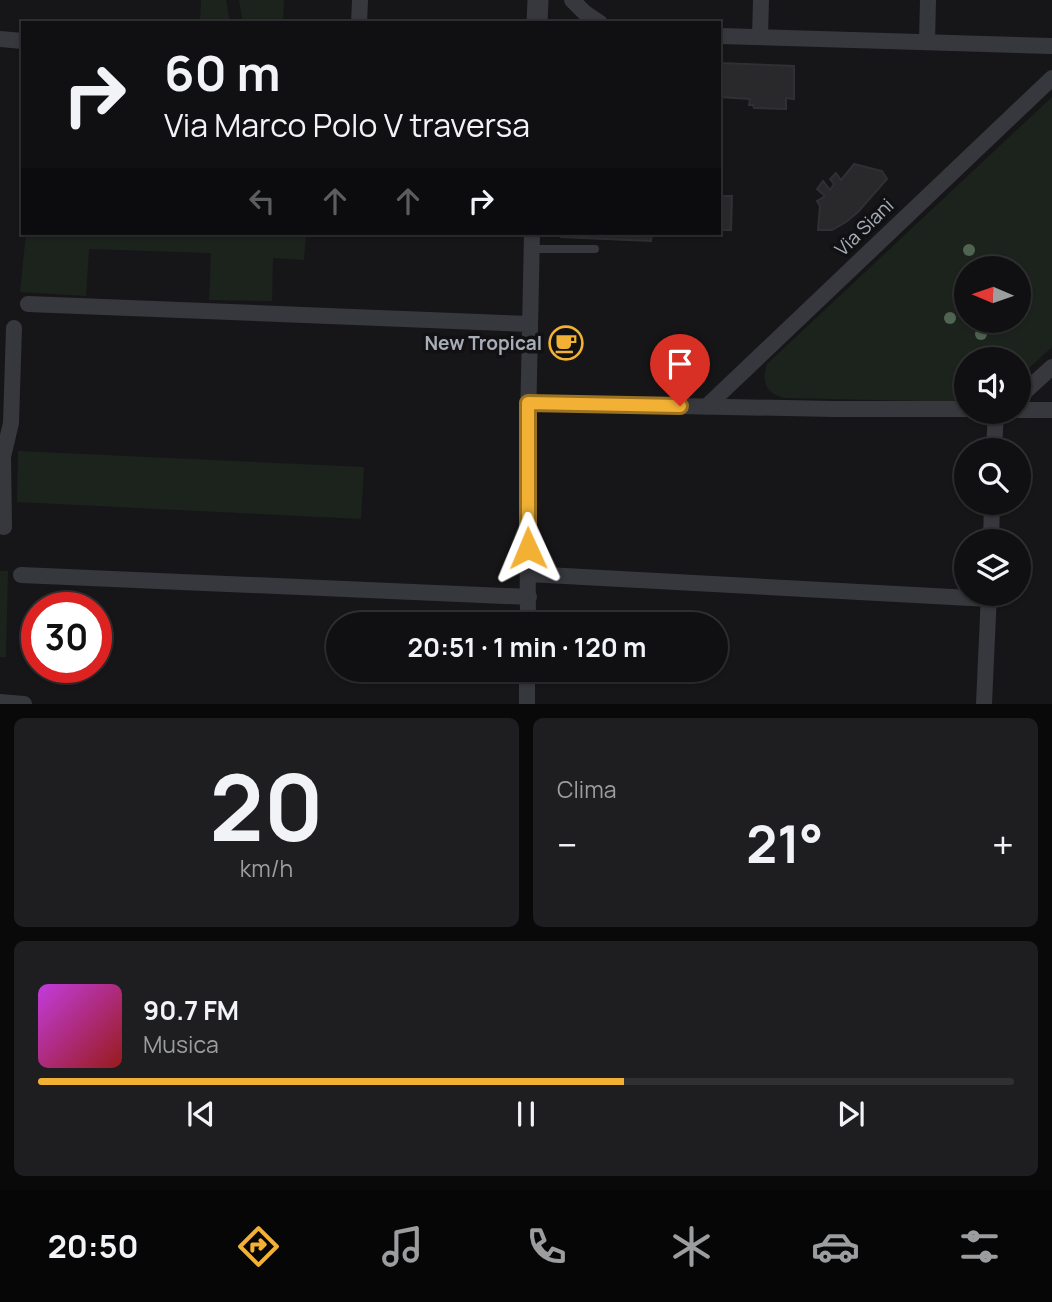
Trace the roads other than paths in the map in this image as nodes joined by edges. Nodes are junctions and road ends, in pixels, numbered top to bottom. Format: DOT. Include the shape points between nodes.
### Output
graph roads {
  1 [pos="360,0"];
  2 [pos="538,0"];
  3 [pos="572,0"];
  4 [pos="761,0"];
  5 [pos="928,0"];
  6 [pos="359,21"];
  7 [pos="537,21"];
  8 [pos="597,21"];
  9 [pos="721,36"];
  10 [pos="760,37"];
  11 [pos="0,39"];
  12 [pos="21,41"];
  13 [pos="927,42"];
  14 [pos="1052,46"];
  15 [pos="1052,78"];
  16 [pos="531,241"];
  17 [pos="595,249"];
  18 [pos="28,304"];
  19 [pos="530,324"];
  20 [pos="14,328"];
  21 [pos="6,363"];
  22 [pos="1052,367"];
  23 [pos="1031,386"];
  24 [pos="528,403"];
  25 [pos="706,407"];
  26 [pos="954,409"];
  27 [pos="1031,410"];
  28 [pos="1052,410"];
  29 [pos="2,457"];
  30 [pos="0,526"];
  31 [pos="528,573"];
  32 [pos="21,575"];
  33 [pos="954,594"];
  34 [pos="528,597"];
  35 [pos="989,606"];
  36 [pos="528,612"];
  37 [pos="527,682"];
  38 [pos="0,702"];
  39 [pos="23,704"];
  40 [pos="527,704"];
  41 [pos="984,704"];
  1 -- 6 [label="street"];
  2 -- 7 [label="street"];
  3 -- 8 [label="street"];
  4 -- 10 [label="street"];
  5 -- 13 [label="street"];
  9 -- 10 [label="street"];
  10 -- 13 [label="street"];
  11 -- 12 [label="street"];
  13 -- 14 [label="street"];
  15 -- 25 [label="street, Via Siani"];
  16 -- 17 [label="lane"];
  16 -- 19 [label="street"];
  18 -- 19 [label="street"];
  19 -- 24 [label="street"];
  20 -- 21 [label="street"];
  21 -- 29 [label="street" via="11,424"];
  22 -- 23 [label="street"];
  24 -- 25 [label="street"];
  24 -- 31 [label="street"];
  25 -- 26 [label="street"];
  27 -- 28 [label="street"];
  29 -- 30 [label="street" via="4,527"];
  31 -- 33 [label="street"];
  31 -- 34 [label="street"];
  32 -- 34 [label="street"];
  34 -- 36 [label="street"];
  35 -- 41 [label="street"];
  37 -- 40 [label="street"];
  38 -- 39 [label="street"];
}
